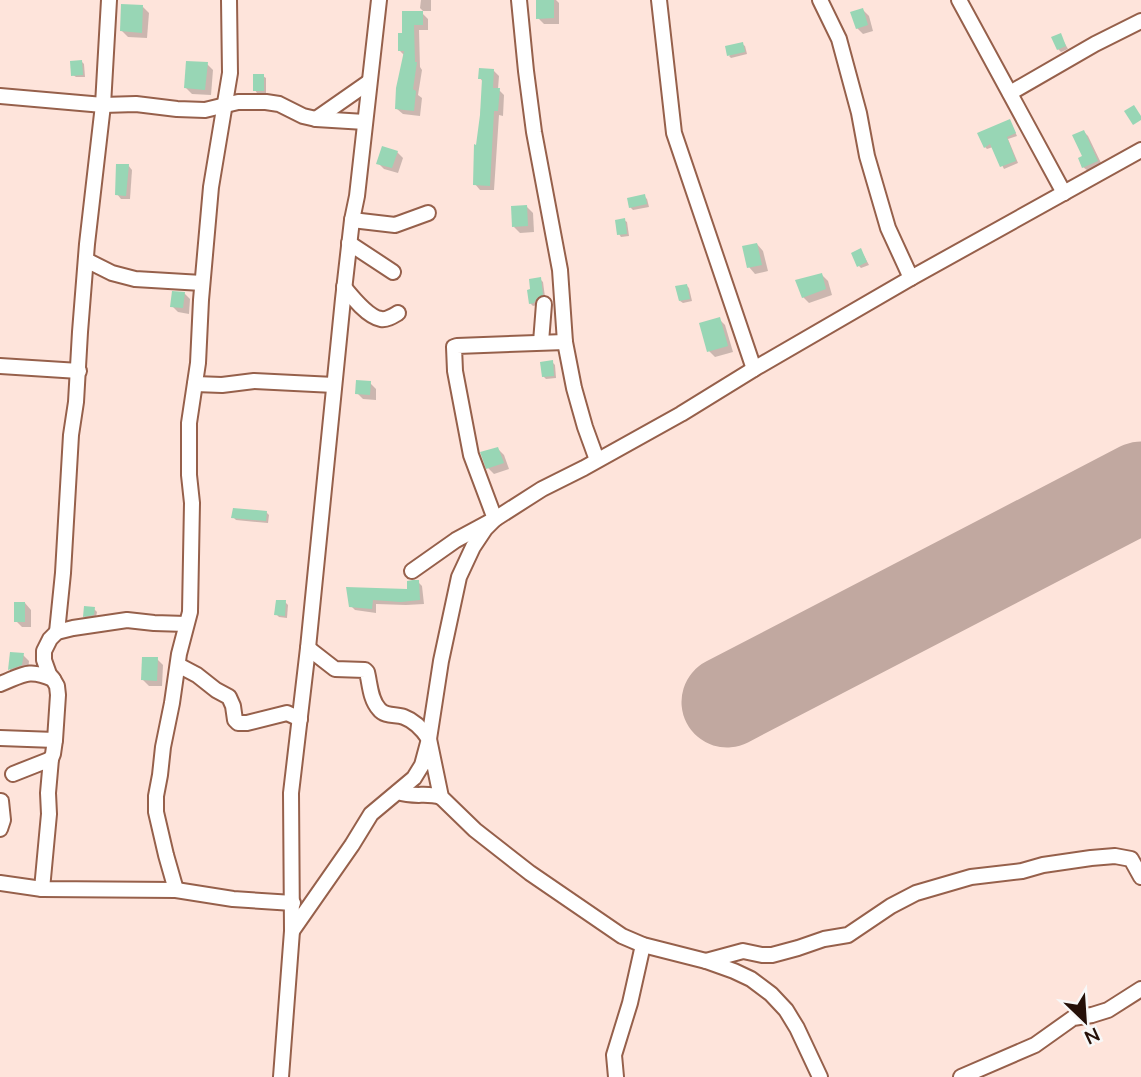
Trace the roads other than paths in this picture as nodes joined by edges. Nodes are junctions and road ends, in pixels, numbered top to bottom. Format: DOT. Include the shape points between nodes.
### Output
graph roads {
  1 [pos="109,0"];
  2 [pos="229,0"];
  3 [pos="379,0"];
  4 [pos="519,0"];
  5 [pos="659,0"];
  6 [pos="820,0"];
  7 [pos="959,0"];
  8 [pos="1141,21"];
  9 [pos="369,82"];
  10 [pos="1010,93"];
  11 [pos="0,96"];
  12 [pos="103,105"];
  13 [pos="225,106"];
  14 [pos="316,119"];
  15 [pos="365,122"];
  16 [pos="1141,150"];
  17 [pos="1064,193"];
  18 [pos="428,212"];
  19 [pos="352,220"];
  20 [pos="349,243"];
  21 [pos="86,260"];
  22 [pos="393,272"];
  23 [pos="911,278"];
  24 [pos="202,284"];
  25 [pos="344,287"];
  26 [pos="544,304"];
  27 [pos="398,313"];
  28 [pos="541,342"];
  29 [pos="565,342"];
  30 [pos="0,366"];
  31 [pos="754,369"];
  32 [pos="79,371"];
  33 [pos="195,384"];
  34 [pos="334,385"];
  35 [pos="597,460"];
  36 [pos="495,519"];
  37 [pos="412,571"];
  38 [pos="187,624"];
  39 [pos="57,632"];
  40 [pos="313,655"];
  41 [pos="178,664"];
  42 [pos="53,679"];
  43 [pos="0,684"];
  44 [pos="300,719"];
  45 [pos="0,738"];
  46 [pos="429,739"];
  47 [pos="55,740"];
  48 [pos="51,760"];
  49 [pos="13,774"];
  50 [pos="398,792"];
  51 [pos="441,797"];
  52 [pos="1,801"];
  53 [pos="0,829"];
  54 [pos="166,855"];
  55 [pos="1141,877"];
  56 [pos="0,883"];
  57 [pos="41,889"];
  58 [pos="156,890"];
  59 [pos="176,890"];
  60 [pos="293,903"];
  61 [pos="292,931"];
  62 [pos="643,945"];
  63 [pos="706,961"];
  64 [pos="1141,989"];
  65 [pos="818,1076"];
  66 [pos="282,1077"];
  67 [pos="615,1077"];
  68 [pos="961,1077"];
  1 -- 12 [label="street"];
  2 -- 13 [label="street" via="230,73"];
  3 -- 9 [label="street"];
  4 -- 29 [label="street" via="534,132 560,270"];
  5 -- 31 [label="street" via="674,134"];
  6 -- 23 [label="street" via="839,40 888,228"];
  7 -- 10 [label="street"];
  8 -- 10 [label="street"];
  9 -- 14 [label="street"];
  9 -- 15 [label="street"];
  10 -- 17 [label="street"];
  11 -- 12 [label="street"];
  12 -- 13 [label="street" via="205,110"];
  12 -- 21 [label="street"];
  13 -- 14 [label="street" via="238,102 279,104"];
  13 -- 24 [label="street" via="211,187"];
  14 -- 15 [label="street"];
  15 -- 19 [label="street"];
  16 -- 17 [label="street"];
  17 -- 23 [label="street"];
  18 -- 19 [label="street" via="396,225"];
  19 -- 20 [label="street"];
  20 -- 22 [label="street"];
  20 -- 25 [label="street"];
  21 -- 24 [label="street" via="135,279"];
  21 -- 32 [label="street"];
  23 -- 31 [label="street"];
  24 -- 33 [label="street"];
  25 -- 27 [label="street" via="381,319"];
  25 -- 34 [label="street"];
  26 -- 28 [label="street"];
  28 -- 29 [label="street"];
  28 -- 36 [label="street" via="452,349 471,455"];
  29 -- 35 [label="street"];
  30 -- 32 [label="street"];
  31 -- 35 [label="street"];
  32 -- 39 [label="street"];
  33 -- 34 [label="street"];
  33 -- 38 [label="street" via="188,440 192,503"];
  34 -- 40 [label="street"];
  35 -- 36 [label="street"];
  36 -- 37 [label="street"];
  36 -- 46 [label="street" via="473,547 459,577"];
  38 -- 39 [label="street" via="127,620"];
  38 -- 41 [label="street"];
  39 -- 42 [label="street" via="44,651"];
  40 -- 44 [label="street"];
  40 -- 46 [label="street" via="335,669 365,670 379,710 413,721"];
  41 -- 44 [label="street" via="229,697 238,723 287,713"];
  41 -- 54 [label="street" via="156,796"];
  42 -- 43 [label="street" via="33,672"];
  42 -- 47 [label="street" via="58,695"];
  44 -- 60 [label="street" via="291,793"];
  45 -- 47 [label="street"];
  46 -- 50 [label="street" via="422,765"];
  46 -- 51 [label="street"];
  47 -- 48 [label="street"];
  48 -- 49 [label="street"];
  48 -- 57 [label="street"];
  50 -- 51 [label="street"];
  50 -- 61 [label="street" via="371,814"];
  51 -- 62 [label="street" via="530,873 612,930"];
  52 -- 53 [label="street"];
  54 -- 58 [label="street"];
  54 -- 59 [label="street"];
  55 -- 63 [label="street" via="1131,859 1115,856 971,877 916,893 848,935 772,955 743,951"];
  56 -- 57 [label="street"];
  57 -- 58 [label="street"];
  58 -- 59 [label="street"];
  59 -- 60 [label="street"];
  60 -- 61 [label="street"];
  61 -- 66 [label="street"];
  62 -- 63 [label="street"];
  62 -- 67 [label="street" via="614,1055"];
  63 -- 65 [label="street" via="751,979 771,994 797,1028"];
  64 -- 68 [label="street" via="1108,1010 1073,1018 1035,1045"];
}
